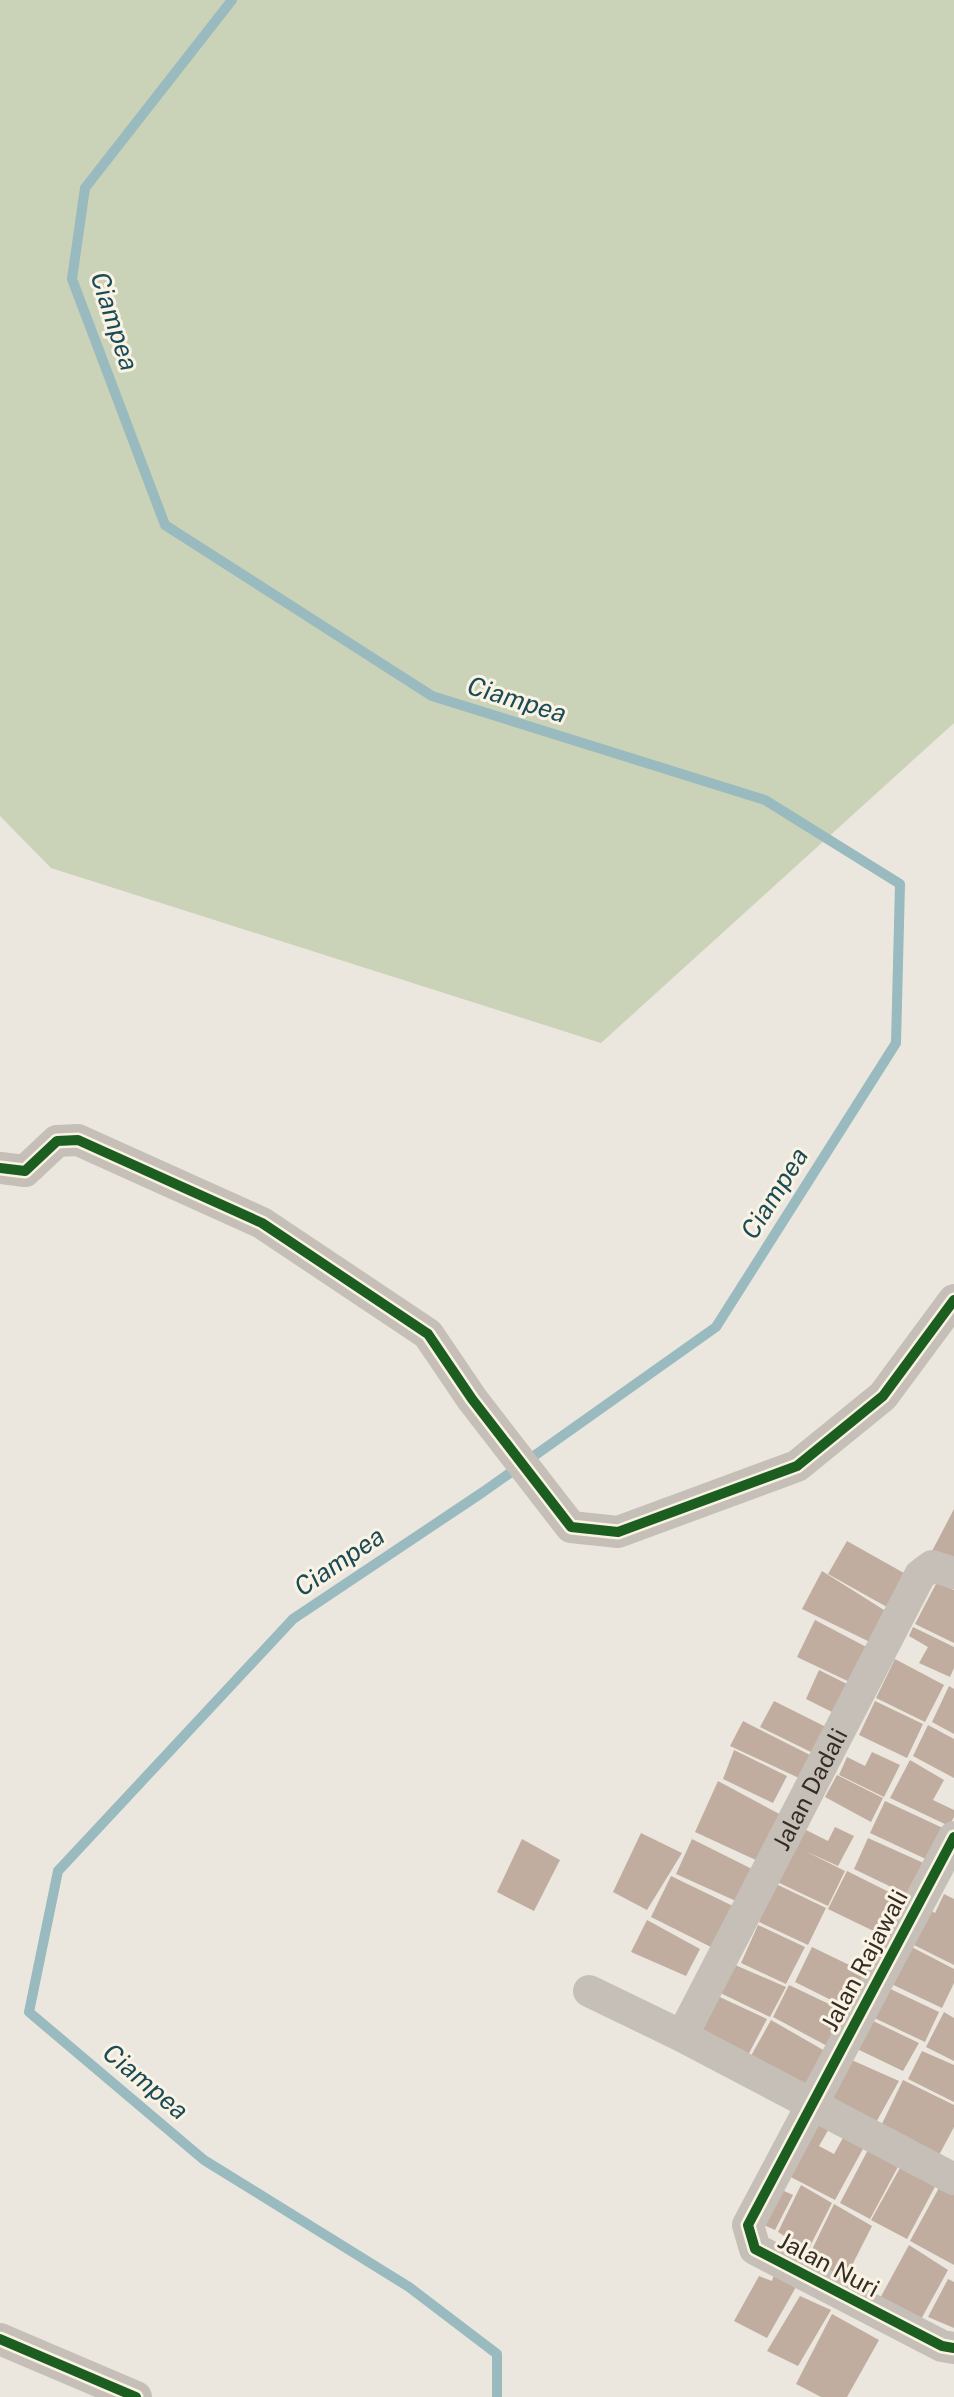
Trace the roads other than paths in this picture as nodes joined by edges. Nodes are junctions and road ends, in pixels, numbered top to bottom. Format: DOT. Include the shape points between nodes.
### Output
graph roads {
  1 [pos="0,1168"];
  2 [pos="954,1300"];
  3 [pos="954,1573"];
  4 [pos="954,1837"];
  5 [pos="589,1992"];
  6 [pos="682,2036"];
  7 [pos="811,2103"];
  8 [pos="951,2170"];
  9 [pos="0,2339"];
  10 [pos="954,2348"];
  11 [pos="136,2397"];
  1 -- 2 [label="street" via="25,1171 57,1141 78,1140 262,1223 428,1334 571,1527 618,1532 797,1466 883,1396"];
  3 -- 6 [label="street, Jalan Dadali" via="932,1566 920,1576"];
  4 -- 7 [label="street, Jalan Rajawali"];
  5 -- 6 [label="street"];
  6 -- 7 [label="street"];
  7 -- 8 [label="street"];
  7 -- 10 [label="street, Jalan Nuri" via="748,2225 755,2249 942,2346"];
  9 -- 11 [label="street"];
}
